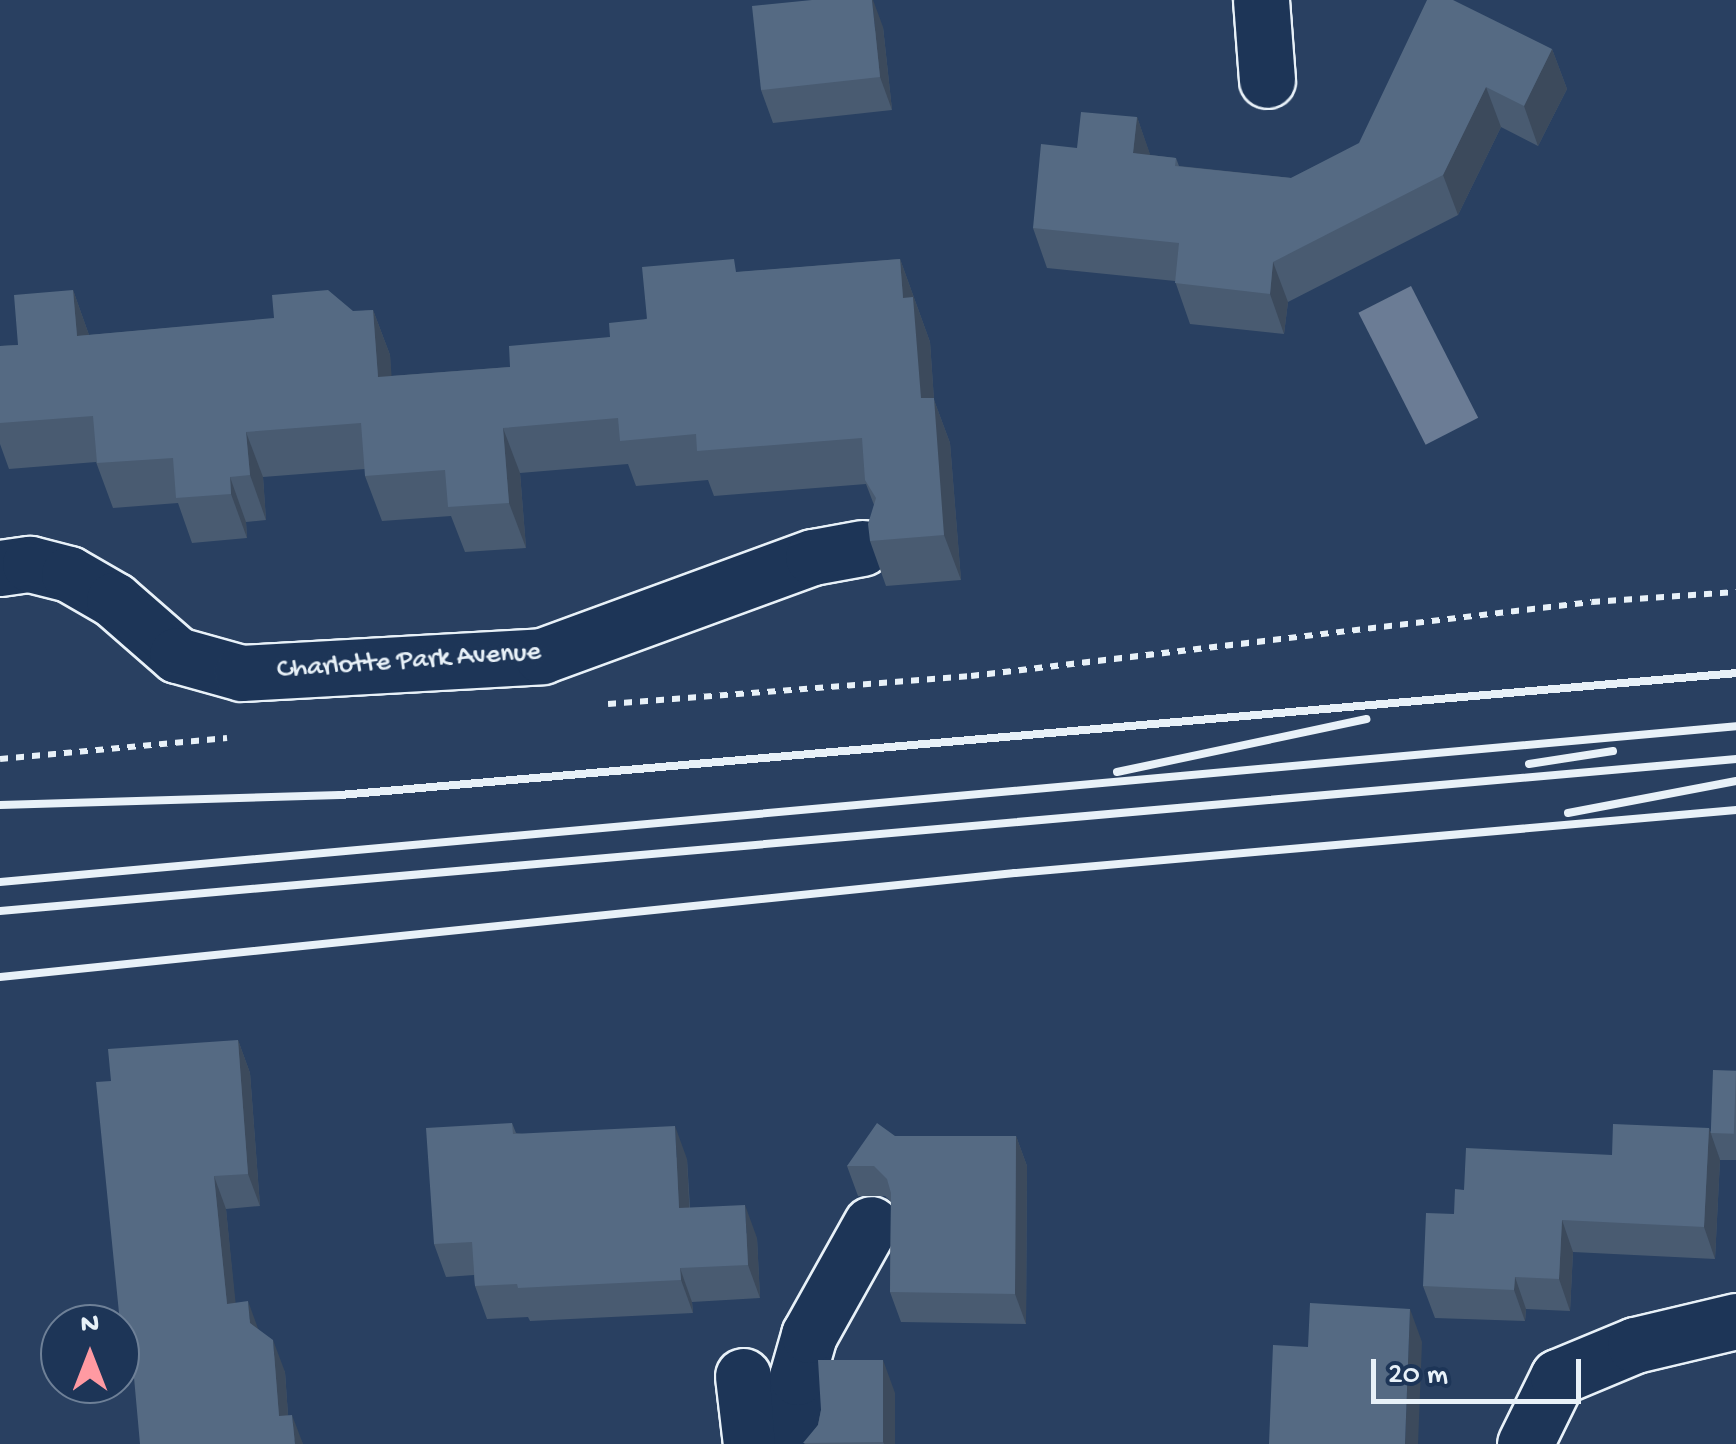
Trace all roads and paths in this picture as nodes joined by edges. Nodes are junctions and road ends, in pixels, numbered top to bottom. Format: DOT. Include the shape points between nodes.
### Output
graph roads {
  1 [pos="1261,0"];
  2 [pos="1267,80"];
  3 [pos="862,548"];
  4 [pos="15,566"];
  5 [pos="1736,592"];
  6 [pos="601,705"];
  7 [pos="234,738"];
  8 [pos="0,758"];
  9 [pos="871,1224"];
  10 [pos="1736,1321"];
  11 [pos="743,1376"];
  12 [pos="751,1444"];
  13 [pos="802,1444"];
  14 [pos="1525,1444"];
  1 -- 2 [label="street"];
  3 -- 4 [label="street, Charlotte Park Avenue" via="812,557 542,656 242,673 177,654 114,600 69,574"];
  5 -- 6 [label="path" via="1592,602 971,676"];
  7 -- 8 [label="path"];
  9 -- 13 [label="street" via="809,1335 797,1377"];
  10 -- 14 [label="street" via="1635,1344 1558,1377"];
  11 -- 12 [label="street"];
}
